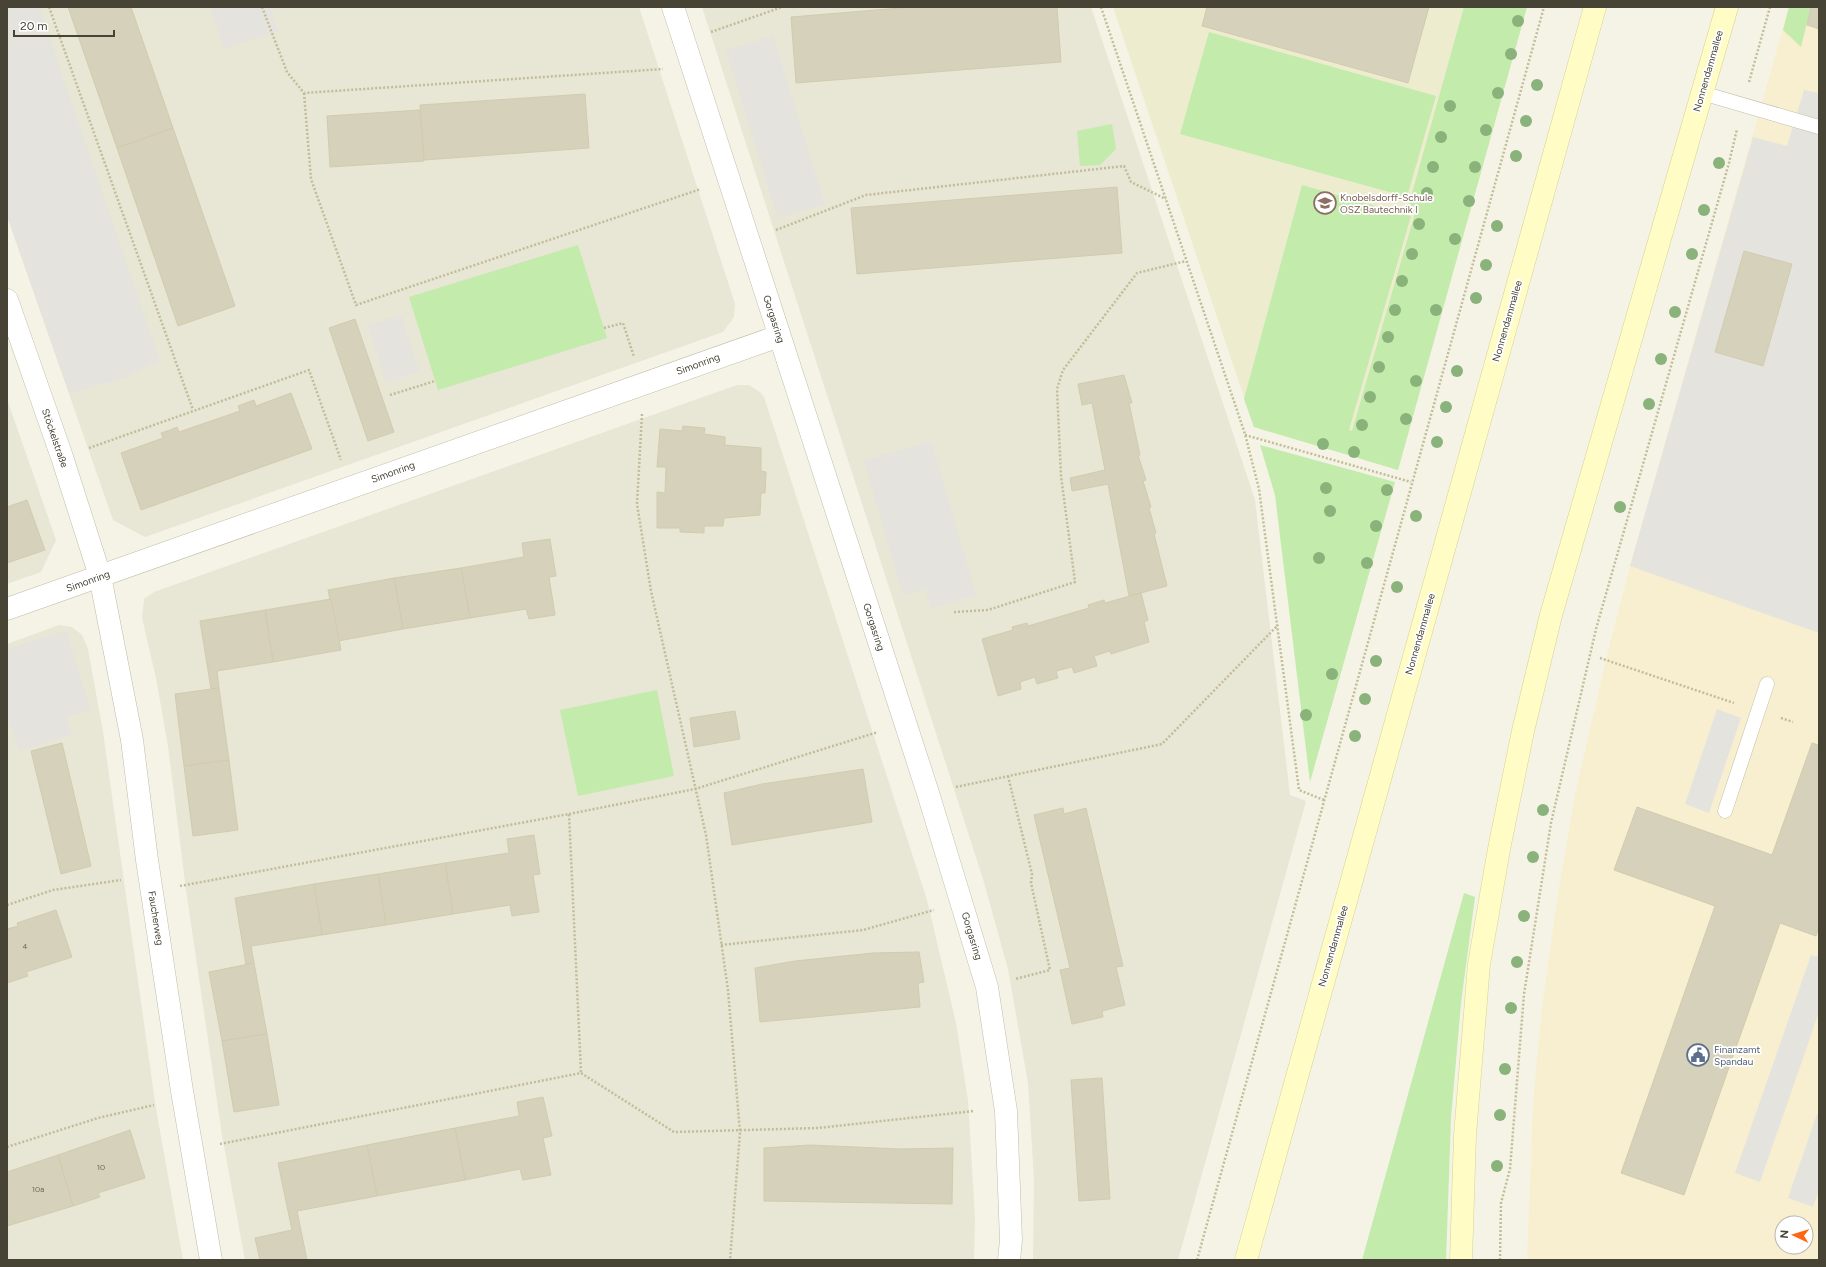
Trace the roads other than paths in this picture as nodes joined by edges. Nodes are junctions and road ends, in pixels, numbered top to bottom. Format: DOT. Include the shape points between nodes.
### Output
graph roads {
  1 [pos="673,7"];
  2 [pos="1595,7"];
  3 [pos="1727,7"];
  4 [pos="1702,93"];
  5 [pos="1819,127"];
  6 [pos="7,300"];
  7 [pos="779,336"];
  8 [pos="100,576"];
  9 [pos="7,609"];
  10 [pos="1767,684"];
  11 [pos="1725,811"];
  12 [pos="211,1260"];
  13 [pos="1009,1260"];
  14 [pos="1246,1260"];
  15 [pos="1461,1260"];
  1 -- 7 [label="street, Gorgasring"];
  2 -- 14 [label="main road, Nonnendammallee"];
  3 -- 4 [label="main road, Nonnendammallee"];
  4 -- 5 [label="lane"];
  4 -- 15 [label="main road, Nonnendammallee" via="1552,615 1523,731 1499,849 1480,964 1465,1135"];
  6 -- 8 [label="street, Stöckelstraße"];
  7 -- 8 [label="street, Simonring"];
  7 -- 13 [label="street, Gorgasring" via="928,793 987,987 1006,1111 1011,1240"];
  8 -- 9 [label="street, Simonring"];
  8 -- 12 [label="street, Faucherweg" via="132,740 152,891"];
  10 -- 11 [label="lane"];
}
